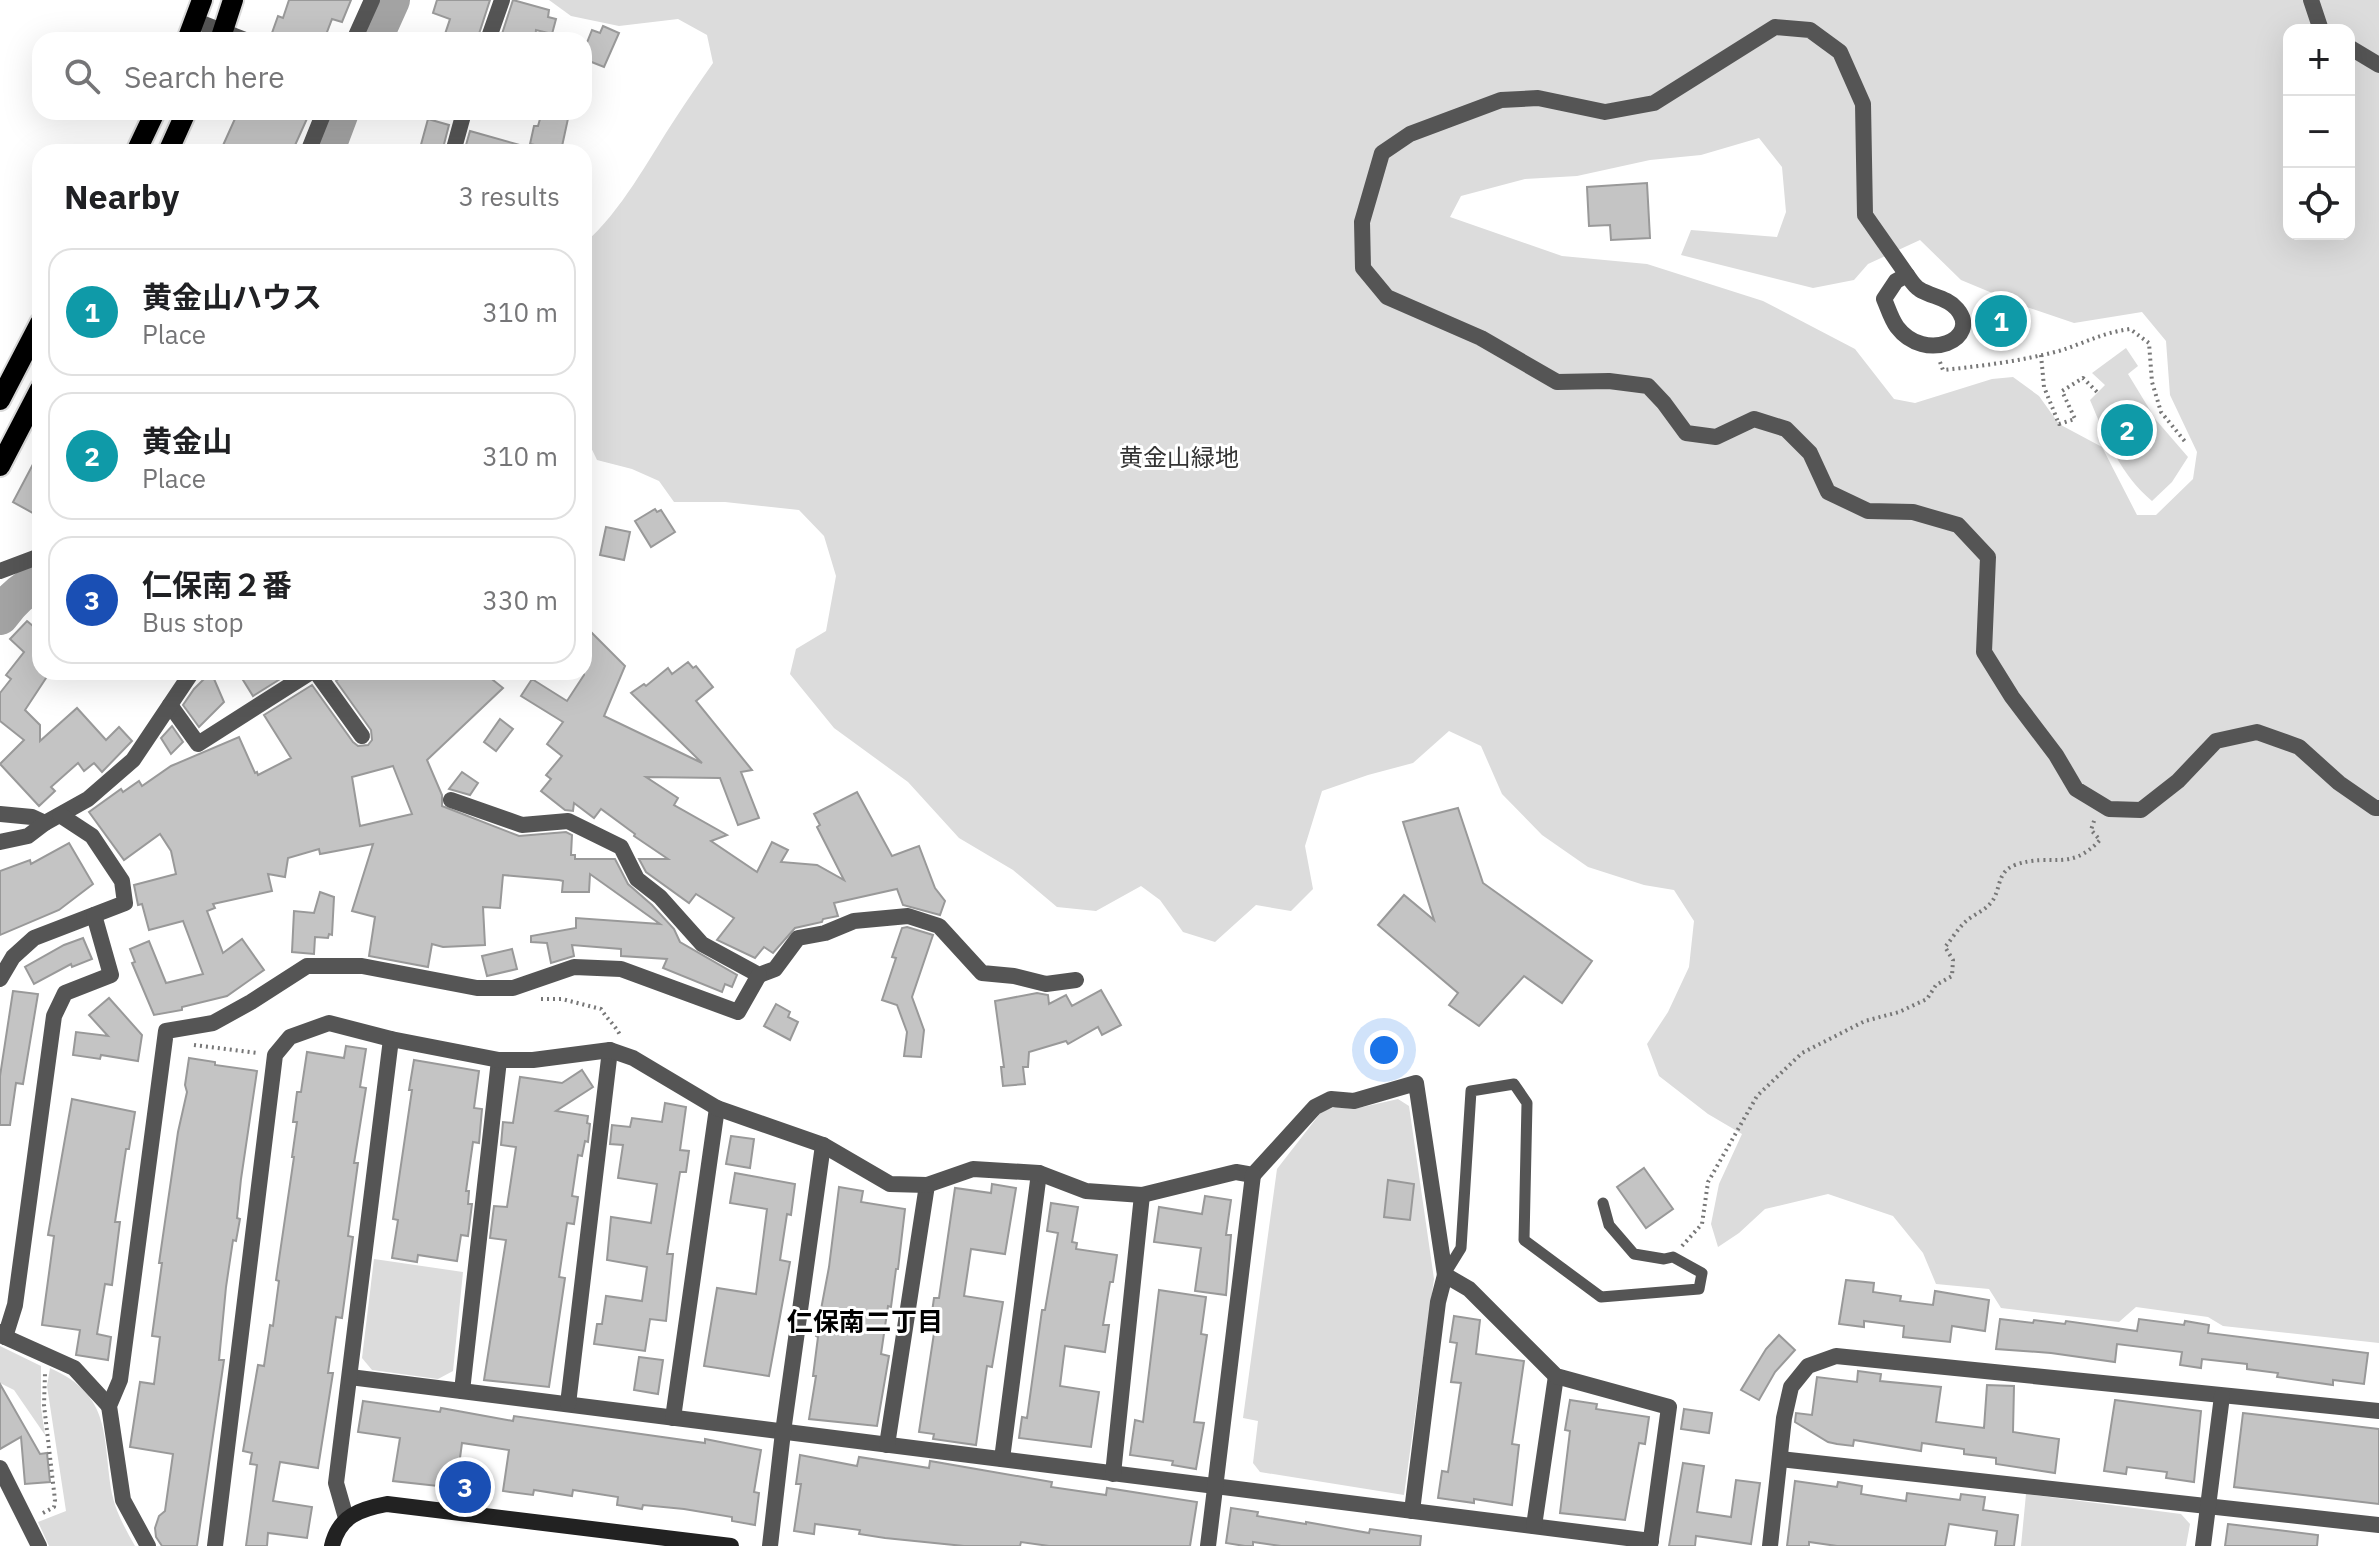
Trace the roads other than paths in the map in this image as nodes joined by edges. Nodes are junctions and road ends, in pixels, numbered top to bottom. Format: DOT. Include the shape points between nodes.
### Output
graph roads {
  1 [pos="202,0"];
  2 [pos="233,0"];
  3 [pos="372,0"];
  4 [pos="502,0"];
  5 [pos="2311,0"];
  6 [pos="196,21"];
  7 [pos="2319,24"];
  8 [pos="191,32"];
  9 [pos="215,32"];
  10 [pos="223,32"];
  11 [pos="358,32"];
  12 [pos="491,32"];
  13 [pos="2355,51"];
  14 [pos="2379,65"];
  15 [pos="151,120"];
  16 [pos="182,120"];
  17 [pos="321,120"];
  18 [pos="462,120"];
  19 [pos="140,144"];
  20 [pos="172,144"];
  21 [pos="311,144"];
  22 [pos="455,144"];
  23 [pos="1907,275"];
  24 [pos="32,340"];
  25 [pos="0,400"];
  26 [pos="32,401"];
  27 [pos="7,437"];
  28 [pos="0,466"];
  29 [pos="32,559"];
  30 [pos="0,571"];
  31 [pos="187,680"];
  32 [pos="301,680"];
  33 [pos="320,680"];
  34 [pos="170,705"];
  35 [pos="362,736"];
  36 [pos="451,800"];
  37 [pos="2379,808"];
  38 [pos="0,814"];
  39 [pos="53,819"];
  40 [pos="0,842"];
  41 [pos="94,915"];
  42 [pos="759,975"];
  43 [pos="0,979"];
  44 [pos="1076,980"];
  45 [pos="391,1039"];
  46 [pos="610,1050"];
  47 [pos="499,1060"];
  48 [pos="717,1108"];
  49 [pos="823,1145"];
  50 [pos="1039,1173"];
  51 [pos="1253,1175"];
  52 [pos="927,1185"];
  53 [pos="1142,1195"];
  54 [pos="1603,1203"];
  55 [pos="1445,1275"];
  56 [pos="2,1335"];
  57 [pos="1556,1376"];
  58 [pos="350,1377"];
  59 [pos="462,1391"];
  60 [pos="2222,1396"];
  61 [pos="568,1404"];
  62 [pos="109,1406"];
  63 [pos="2379,1411"];
  64 [pos="673,1418"];
  65 [pos="783,1432"];
  66 [pos="887,1445"];
  67 [pos="1002,1459"];
  68 [pos="1780,1459"];
  69 [pos="0,1468"];
  70 [pos="1113,1474"];
  71 [pos="1215,1486"];
  72 [pos="2208,1507"];
  73 [pos="1412,1511"];
  74 [pos="346,1518"];
  75 [pos="2379,1525"];
  76 [pos="1534,1526"];
  77 [pos="1651,1543"];
  78 [pos="39,1546"];
  79 [pos="148,1546"];
  80 [pos="215,1546"];
  81 [pos="332,1546"];
  82 [pos="731,1546"];
  83 [pos="770,1546"];
  84 [pos="1208,1546"];
  85 [pos="1770,1546"];
  86 [pos="2203,1546"];
  1 -- 6 [label="main road"];
  2 -- 10 [label="main road"];
  3 -- 11 [label="street"];
  4 -- 12 [label="street"];
  5 -- 7 [label="street"];
  6 -- 8 [label="main road"];
  6 -- 9 [label="street"];
  13 -- 14 [label="street"];
  15 -- 19 [label="main road"];
  16 -- 20 [label="main road"];
  17 -- 21 [label="street"];
  18 -- 22 [label="street"];
  23 -- 23 [label="street" via="1884,299 1898,329 1937,348 1949,344 1962,324 1958,309 1918,289"];
  23 -- 37 [label="street" via="1865,215 1863,104 1840,52 1810,30 1775,27 1654,103 1605,112 1538,98 1501,100 1410,134 1382,153 1362,222 1363,268 1387,297 1481,338 1557,382 1648,386 1686,433 1716,437 1754,419 1786,429 1810,453 1828,492 1868,511 1913,512 1958,525 1988,557 1984,652 2076,789 2109,809 2141,810 2216,741 2257,732 2299,747 2339,783"];
  24 -- 25 [label="main road"];
  26 -- 27 [label="main road"];
  27 -- 28 [label="main road"];
  29 -- 30 [label="street"];
  31 -- 34 [label="street"];
  32 -- 34 [label="street" via="198,744"];
  33 -- 35 [label="street"];
  34 -- 39 [label="street" via="133,760 88,799"];
  36 -- 42 [label="street" via="522,825 568,821 621,847 637,879 702,944"];
  38 -- 39 [label="street"];
  39 -- 40 [label="street" via="28,836"];
  39 -- 41 [label="street" via="92,836 122,881 125,903"];
  41 -- 43 [label="street" via="34,938 13,957"];
  41 -- 56 [label="street" via="111,975 65,993 54,1016 15,1305"];
  42 -- 44 [label="street" via="775,969 798,938 854,921 908,916 939,926 982,973 1046,984"];
  42 -- 62 [label="street" via="738,1012 621,969 574,967 513,988 477,988 362,966 307,966 213,1023 166,1031 120,1380"];
  45 -- 47 [label="street"];
  45 -- 58 [label="street"];
  45 -- 80 [label="street" via="329,1023 290,1037 275,1055"];
  46 -- 47 [label="street"];
  46 -- 48 [label="street"];
  46 -- 61 [label="street"];
  47 -- 59 [label="street"];
  48 -- 49 [label="street"];
  48 -- 64 [label="street"];
  49 -- 52 [label="street" via="890,1184"];
  49 -- 65 [label="street"];
  50 -- 52 [label="street" via="973,1169"];
  50 -- 53 [label="street" via="1086,1191"];
  50 -- 67 [label="street"];
  51 -- 53 [label="street" via="1236,1172"];
  51 -- 55 [label="street" via="1315,1107 1331,1099 1354,1101 1416,1083"];
  51 -- 71 [label="street"];
  52 -- 66 [label="street"];
  53 -- 70 [label="street"];
  54 -- 55 [label="lane" via="1609,1225 1634,1254 1673,1257 1702,1273 1699,1289 1601,1297 1524,1240 1527,1103 1514,1084 1471,1091 1461,1248"];
  55 -- 57 [label="street" via="1469,1289"];
  55 -- 73 [label="street"];
  56 -- 62 [label="street" via="74,1368"];
  57 -- 76 [label="street"];
  57 -- 77 [label="street" via="1669,1407"];
  58 -- 59 [label="street"];
  58 -- 74 [label="street" via="336,1483"];
  59 -- 61 [label="street"];
  60 -- 63 [label="street"];
  60 -- 68 [label="street" via="1836,1356 1808,1366 1791,1387"];
  60 -- 72 [label="street"];
  61 -- 64 [label="street"];
  62 -- 79 [label="street" via="123,1500"];
  64 -- 65 [label="street"];
  65 -- 66 [label="street"];
  65 -- 83 [label="street"];
  66 -- 67 [label="street"];
  67 -- 70 [label="street"];
  68 -- 72 [label="street"];
  68 -- 85 [label="street"];
  69 -- 78 [label="street"];
  70 -- 71 [label="street"];
  71 -- 73 [label="street"];
  71 -- 84 [label="street"];
  72 -- 75 [label="street"];
  72 -- 86 [label="street"];
  73 -- 76 [label="street"];
  74 -- 81 [label="street"];
  74 -- 82 [label="street" via="387,1504"];
  76 -- 77 [label="street"];
}
